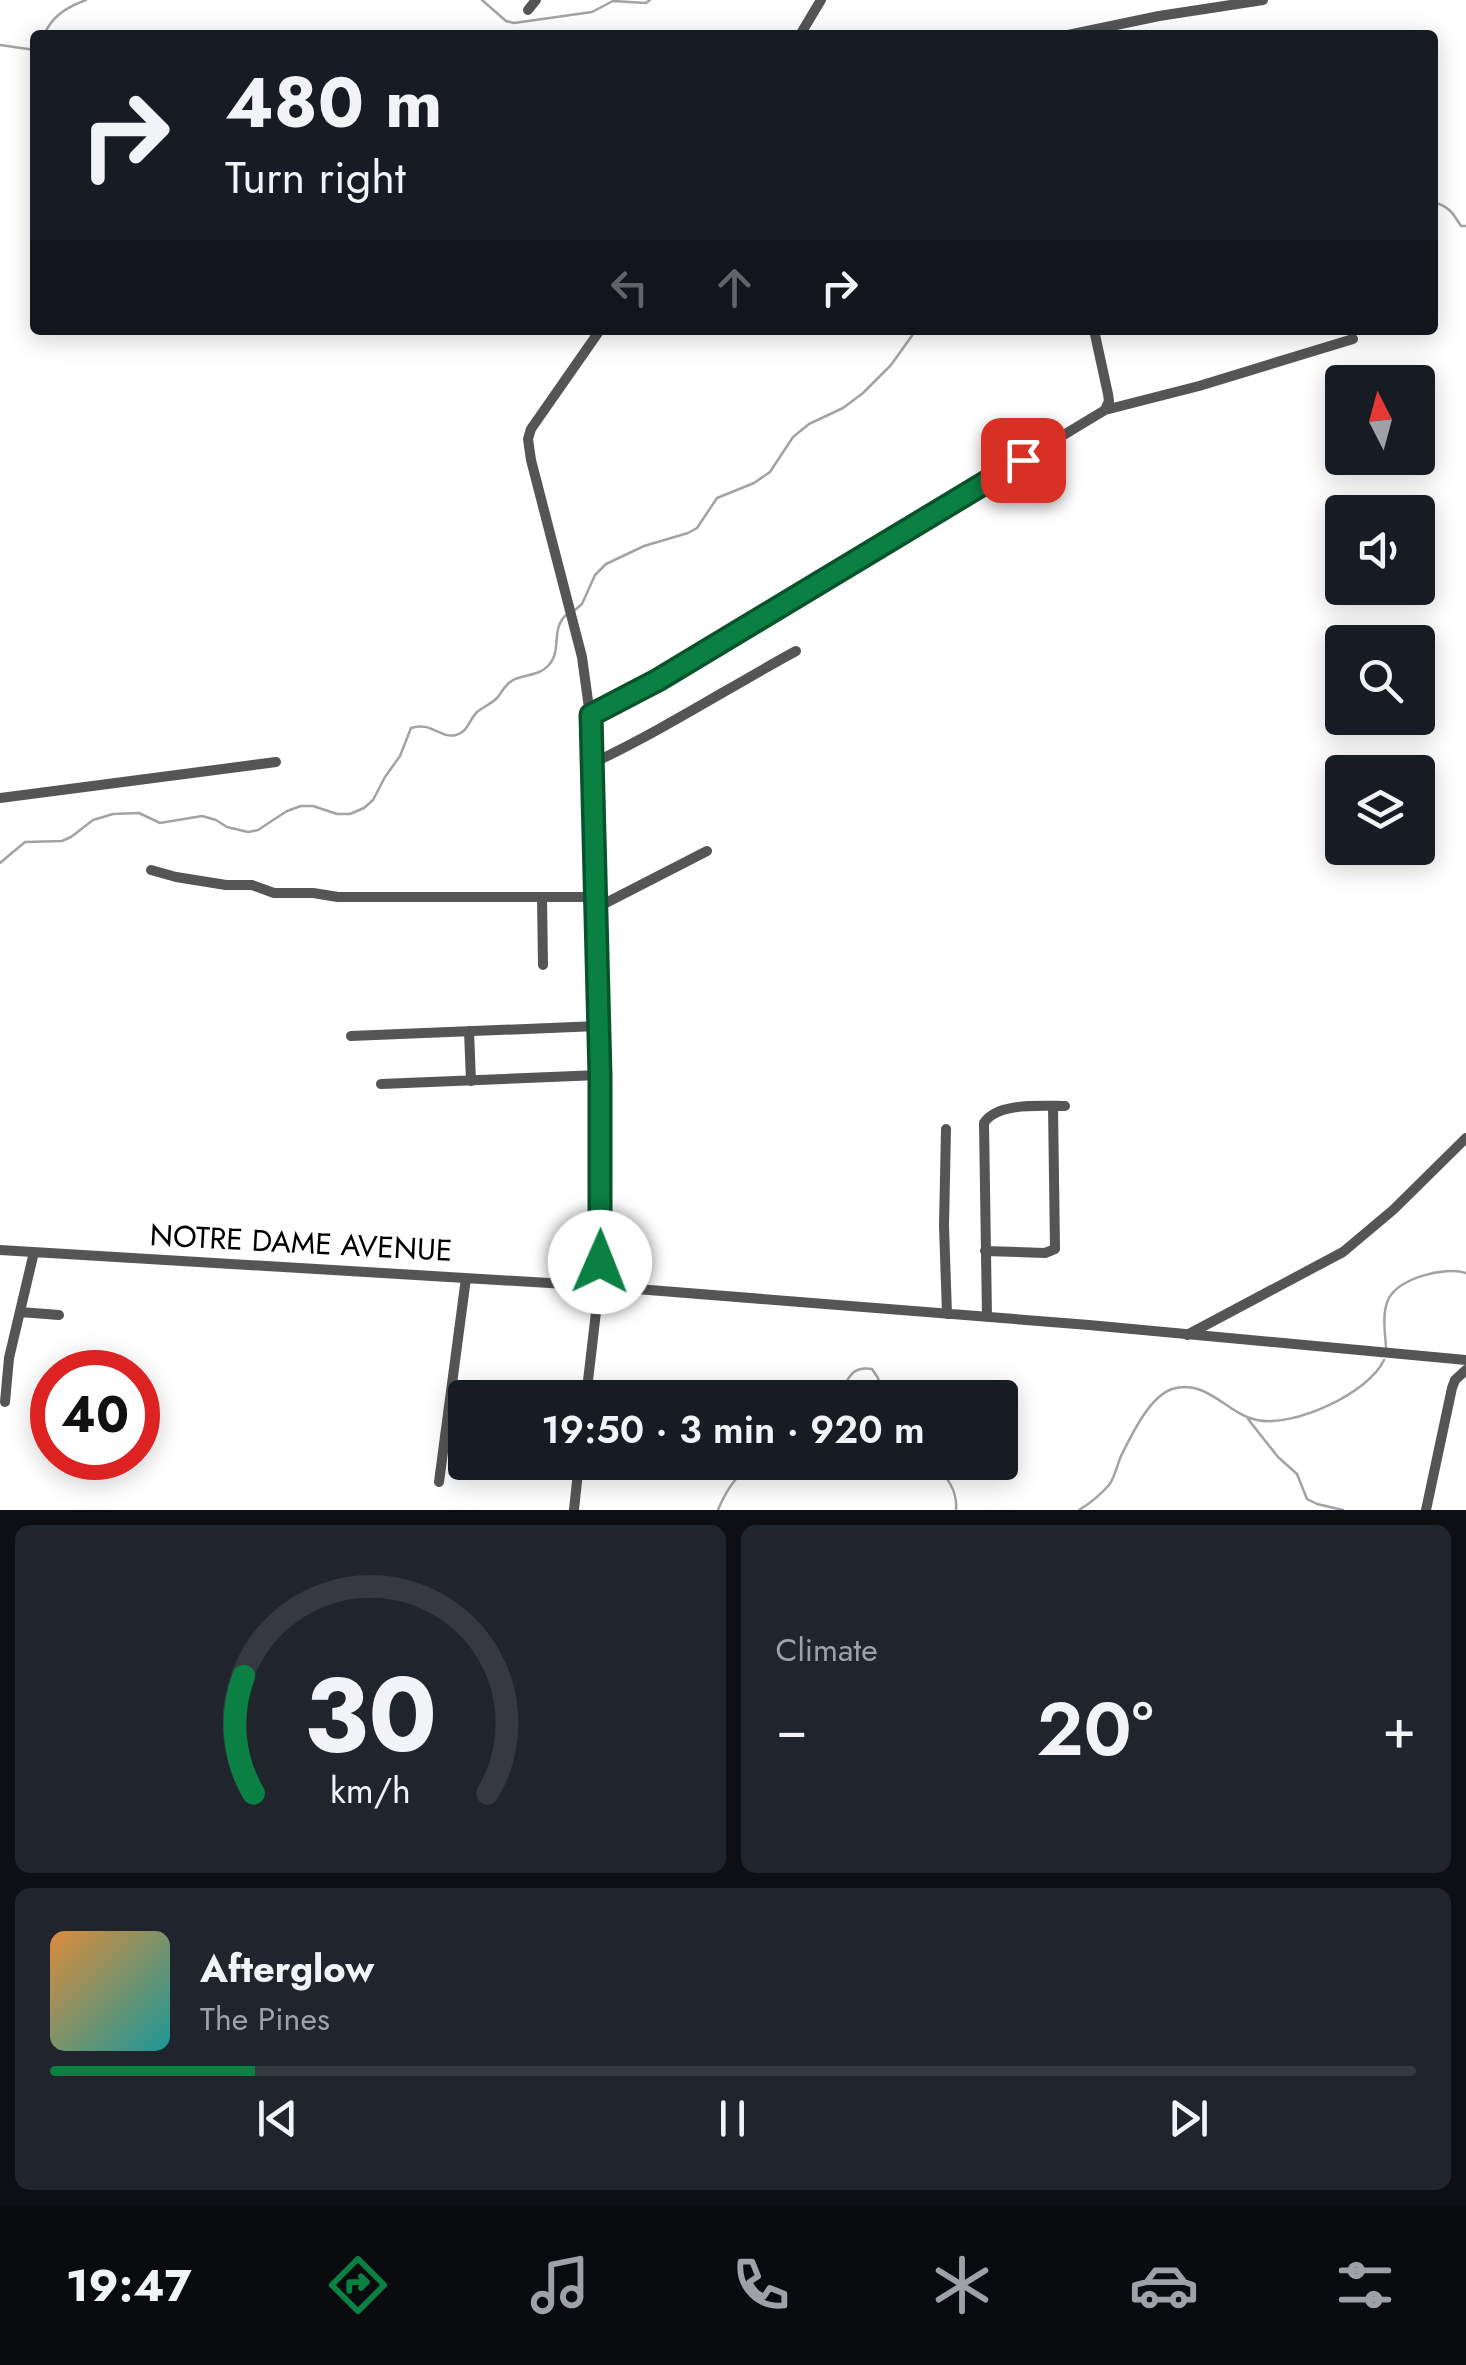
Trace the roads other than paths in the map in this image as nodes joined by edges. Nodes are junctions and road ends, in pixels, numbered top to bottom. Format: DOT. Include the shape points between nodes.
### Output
graph roads {
  1 [pos="821,0"];
  2 [pos="1263,0"];
  3 [pos="803,30"];
  4 [pos="1092,30"];
  5 [pos="596,335"];
  6 [pos="1095,335"];
  7 [pos="1353,339"];
  8 [pos="1106,410"];
  9 [pos="796,651"];
  10 [pos="591,715"];
  11 [pos="276,762"];
  12 [pos="593,764"];
  13 [pos="0,798"];
  14 [pos="706,851"];
  15 [pos="151,870"];
  16 [pos="542,898"];
  17 [pos="596,902"];
  18 [pos="543,965"];
  19 [pos="598,1026"];
  20 [pos="469,1031"];
  21 [pos="351,1036"];
  22 [pos="600,1076"];
  23 [pos="471,1081"];
  24 [pos="381,1084"];
  25 [pos="946,1128"];
  26 [pos="1466,1138"];
  27 [pos="0,1250"];
  28 [pos="986,1251"];
  29 [pos="34,1252"];
  30 [pos="466,1278"];
  31 [pos="599,1286"];
  32 [pos="20,1312"];
  33 [pos="947,1314"];
  34 [pos="60,1315"];
  35 [pos="987,1317"];
  36 [pos="1186,1335"];
  37 [pos="1466,1360"];
  38 [pos="1466,1370"];
  39 [pos="588,1380"];
  40 [pos="5,1402"];
  41 [pos="577,1480"];
  42 [pos="439,1482"];
  43 [pos="574,1510"];
  44 [pos="1426,1510"];
  1 -- 3 [label="street"];
  2 -- 4 [label="street"];
  5 -- 10 [label="street" via="528,439"];
  6 -- 8 [label="street"];
  7 -- 8 [label="street"];
  8 -- 10 [label="street"];
  9 -- 12 [label="street"];
  10 -- 12 [label="street"];
  11 -- 13 [label="street"];
  12 -- 17 [label="street"];
  14 -- 17 [label="street"];
  15 -- 16 [label="street" via="274,894"];
  16 -- 17 [label="street"];
  16 -- 18 [label="street"];
  17 -- 19 [label="street"];
  19 -- 20 [label="street"];
  19 -- 22 [label="street"];
  20 -- 21 [label="street"];
  20 -- 23 [label="street"];
  22 -- 23 [label="street"];
  22 -- 31 [label="street"];
  23 -- 24 [label="street"];
  25 -- 33 [label="street"];
  26 -- 36 [label="street" via="1344,1252"];
  27 -- 29 [label="street, NOTRE DAME AVENUE"];
  28 -- 28 [label="street" via="1055,1249 1059,1106 1003,1109 984,1124"];
  28 -- 35 [label="street"];
  29 -- 30 [label="street, NOTRE DAME AVENUE"];
  29 -- 32 [label="street"];
  30 -- 31 [label="street, NOTRE DAME AVENUE"];
  30 -- 42 [label="street"];
  31 -- 33 [label="street, NOTRE DAME AVENUE"];
  31 -- 39 [label="street"];
  32 -- 34 [label="street"];
  32 -- 40 [label="street"];
  33 -- 35 [label="street, NOTRE DAME AVENUE"];
  35 -- 36 [label="street, NOTRE DAME AVENUE"];
  36 -- 37 [label="street, NOTRE DAME AVENUE"];
  38 -- 44 [label="street" via="1452,1388"];
  41 -- 43 [label="street"];
}
